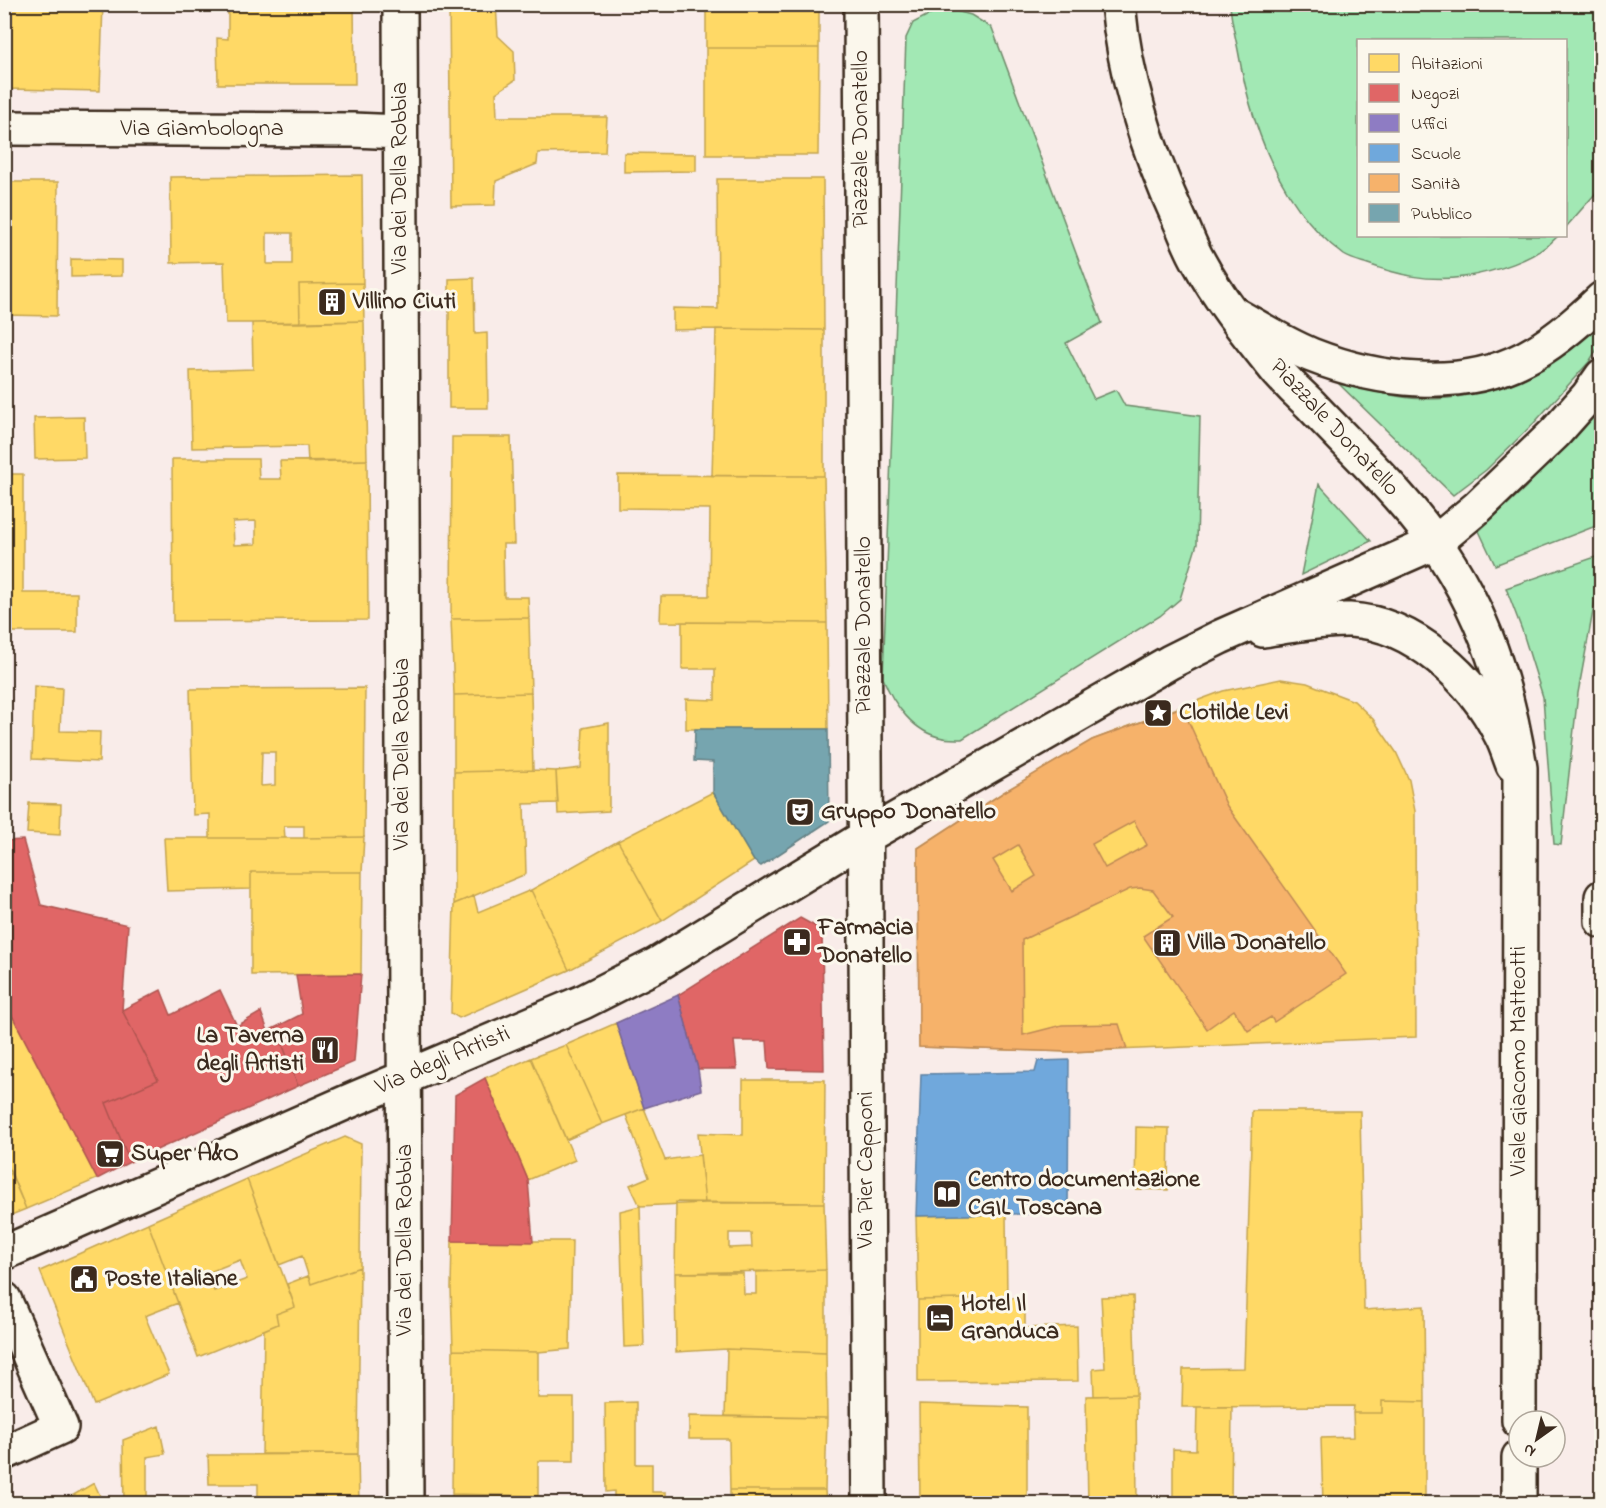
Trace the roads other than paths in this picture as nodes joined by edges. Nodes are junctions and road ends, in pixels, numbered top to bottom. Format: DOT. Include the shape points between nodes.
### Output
graph roads {
  1 [pos="400,4"];
  2 [pos="861,4"];
  3 [pos="1118,4"];
  4 [pos="4,128"];
  5 [pos="400,132"];
  6 [pos="1602,299"];
  7 [pos="1234,314"];
  8 [pos="1602,376"];
  9 [pos="1436,542"];
  10 [pos="1220,637"];
  11 [pos="1508,701"];
  12 [pos="1520,786"];
  13 [pos="865,837"];
  14 [pos="1602,897"];
  15 [pos="1602,921"];
  16 [pos="403,1078"];
  17 [pos="4,1253"];
  18 [pos="4,1299"];
  19 [pos="1519,1409"];
  20 [pos="4,1453"];
  21 [pos="1519,1469"];
  22 [pos="406,1503"];
  23 [pos="869,1503"];
  24 [pos="1519,1503"];
  1 -- 5 [label="street, Via dei Della Robbia"];
  2 -- 13 [label="street, Piazzale Donatello"];
  3 -- 7 [label="street, Piazzale Donatello" via="1128,79 1152,153 1199,262"];
  4 -- 5 [label="street, Via Giambologna"];
  5 -- 16 [label="street, Via dei Della Robbia"];
  6 -- 7 [label="street, Piazzale Donatello" via="1551,343 1524,359 1492,371 1448,379 1419,380 1335,363 1283,342"];
  7 -- 9 [label="street, Piazzale Donatello" via="1280,374 1398,496"];
  8 -- 9 [label="street" via="1556,433"];
  9 -- 10 [label="street"];
  9 -- 11 [label="street, Piazzale Donatello" via="1473,604"];
  10 -- 12 [label="street" via="1335,621 1365,622 1401,634 1449,666 1480,701 1501,735"];
  10 -- 13 [label="street"];
  11 -- 12 [label="street, Viale Giacomo Matteotti"];
  12 -- 19 [label="street, Viale Giacomo Matteotti"];
  13 -- 16 [label="street, Via degli Artisti" via="656,964 583,1002"];
  13 -- 23 [label="street, Via Pier Capponi"];
  14 -- 15 [label="street"];
  16 -- 17 [label="street, Via degli Artisti"];
  16 -- 22 [label="street, Via dei Della Robbia"];
  18 -- 20 [label="street" via="61,1427"];
  21 -- 24 [label="street"];
}
